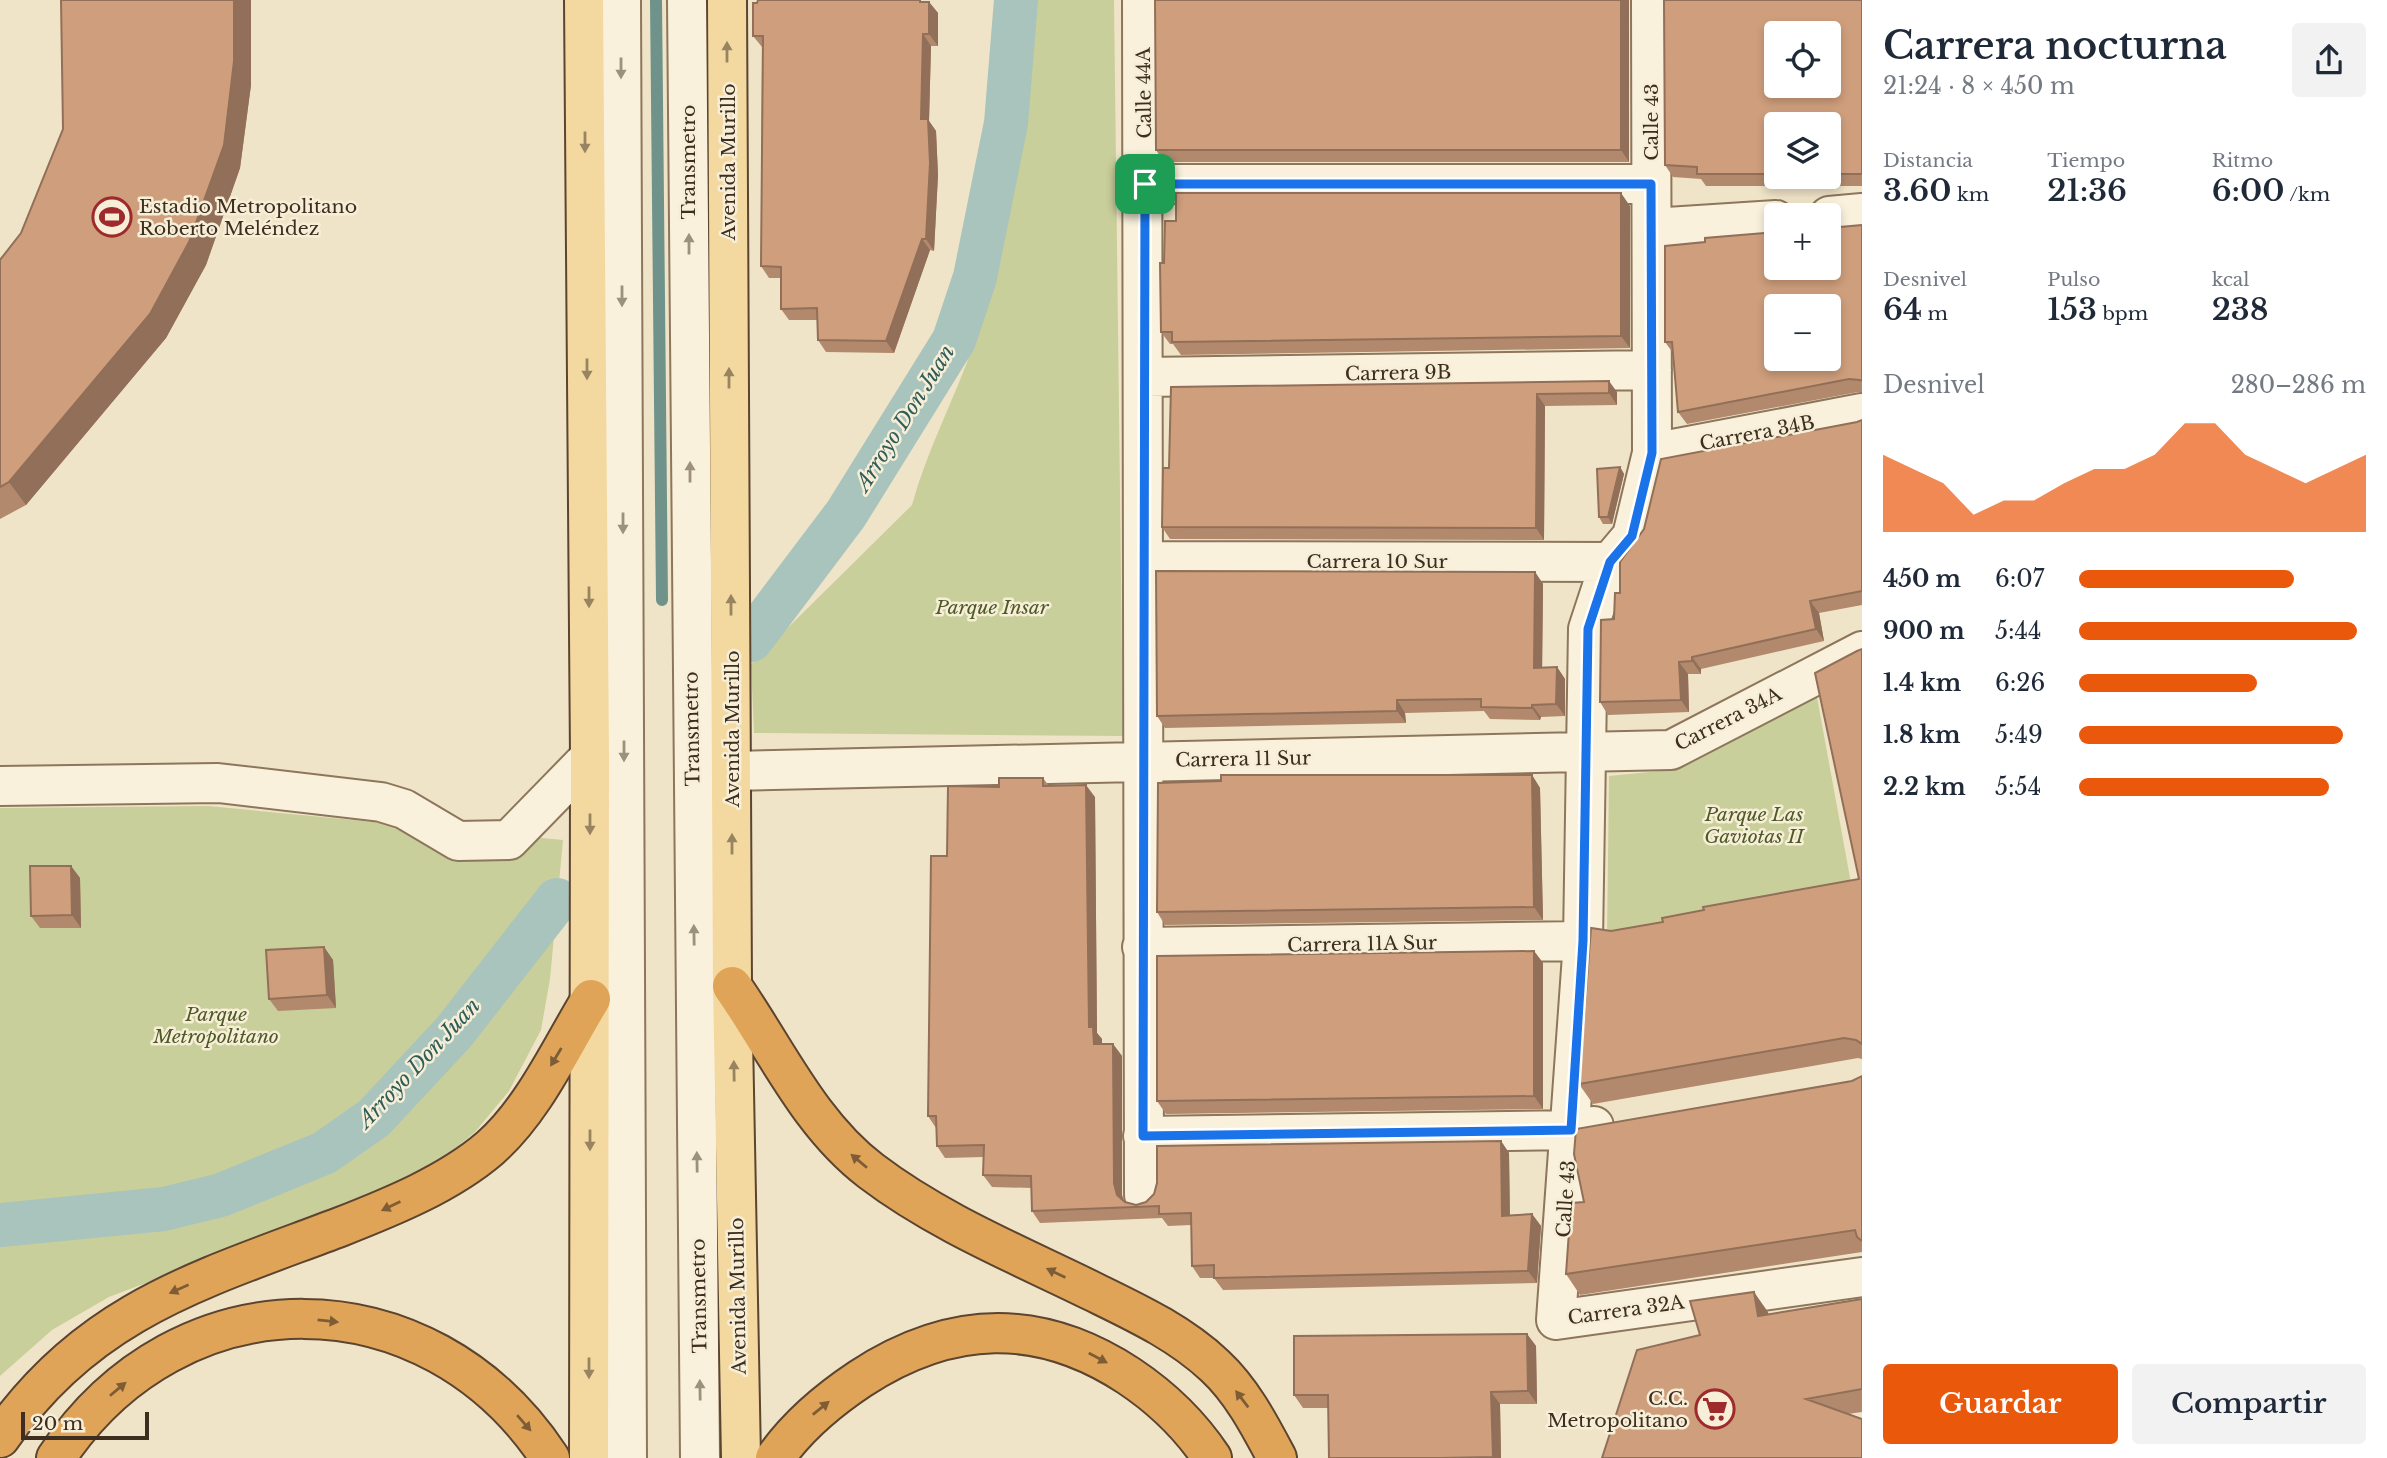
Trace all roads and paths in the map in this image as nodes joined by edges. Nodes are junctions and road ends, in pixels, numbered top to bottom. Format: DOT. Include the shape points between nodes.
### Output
graph roads {
  1 [pos="584,0"];
  2 [pos="621,0"];
  3 [pos="687,0"];
  4 [pos="727,0"];
  5 [pos="1142,0"];
  6 [pos="1651,0"];
  7 [pos="1145,184"];
  8 [pos="1651,184"];
  9 [pos="1764,221"];
  10 [pos="1652,228"];
  11 [pos="1652,370"];
  12 [pos="1144,377"];
  13 [pos="1862,413"];
  14 [pos="1652,453"];
  15 [pos="1143,561"];
  16 [pos="1610,562"];
  17 [pos="1862,652"];
  18 [pos="1586,754"];
  19 [pos="590,757"];
  20 [pos="1142,760"];
  21 [pos="732,771"];
  22 [pos="0,786"];
  23 [pos="1583,941"];
  24 [pos="1142,947"];
  25 [pos="732,986"];
  26 [pos="591,999"];
  27 [pos="1624,1121"];
  28 [pos="1571,1130"];
  29 [pos="1143,1136"];
  30 [pos="1144,1195"];
  31 [pos="1862,1277"];
  32 [pos="1556,1320"];
  33 [pos="0,1438"];
  34 [pos="56,1458"];
  35 [pos="550,1458"];
  36 [pos="589,1458"];
  37 [pos="627,1458"];
  38 [pos="700,1458"];
  39 [pos="741,1458"];
  40 [pos="775,1458"];
  41 [pos="1212,1458"];
  42 [pos="1277,1458"];
  1 -- 19 [label="main road, one-way"];
  2 -- 37 [label="street, one-way"];
  38 -- 3 [label="street, Transmetro, one-way"];
  21 -- 4 [label="main road, Avenida Murillo, one-way"];
  5 -- 7 [label="street, Calle 44A"];
  6 -- 8 [label="street, Calle 43"];
  7 -- 8 [label="street"];
  7 -- 12 [label="street, Calle 44A"];
  8 -- 10 [label="street, Calle 43"];
  9 -- 10 [label="street"];
  10 -- 11 [label="street, Calle 43"];
  11 -- 12 [label="street, Carrera 9B"];
  11 -- 14 [label="street, Calle 43"];
  12 -- 15 [label="street, Calle 44A"];
  13 -- 14 [label="street, Carrera 34B"];
  14 -- 16 [label="street, Calle 43" via="1632,536"];
  15 -- 16 [label="street, Carrera 10 Sur"];
  15 -- 20 [label="street, Calle 44A"];
  16 -- 18 [label="street, Calle 43" via="1588,629"];
  17 -- 18 [label="street, Carrera 34A" via="1671,750"];
  18 -- 20 [label="street, Carrera 11 Sur"];
  18 -- 23 [label="street, Calle 43"];
  19 -- 22 [label="street" via="509,840 458,841 404,809 381,802 218,783"];
  19 -- 26 [label="main road, one-way"];
  20 -- 21 [label="street, Carrera 11 Sur"];
  20 -- 24 [label="street, Calle 44A"];
  25 -- 21 [label="main road, Avenida Murillo, one-way"];
  23 -- 24 [label="street, Carrera 11A Sur"];
  23 -- 28 [label="street, Calle 43"];
  24 -- 29 [label="street, Calle 44A"];
  39 -- 25 [label="main road, Avenida Murillo, one-way"];
  42 -- 25 [label="highway, one-way" via="1254,1416 1217,1368 1160,1324 947,1219 855,1158 805,1098"];
  26 -- 33 [label="highway, one-way" via="529,1098 491,1147 387,1208 184,1286 114,1324 45,1379"];
  26 -- 36 [label="main road, one-way"];
  27 -- 28 [label="street"];
  28 -- 29 [label="street"];
  28 -- 32 [label="street, Calle 43"];
  29 -- 30 [label="street, Calle 44A"];
  31 -- 32 [label="street, Carrera 32A"];
  34 -- 35 [label="highway, one-way" via="118,1388 180,1347 221,1329 293,1319 378,1329 442,1356 497,1394"];
  40 -- 41 [label="highway, one-way" via="817,1410 879,1367 940,1340 995,1332 1049,1339 1094,1355 1154,1393"];
}
